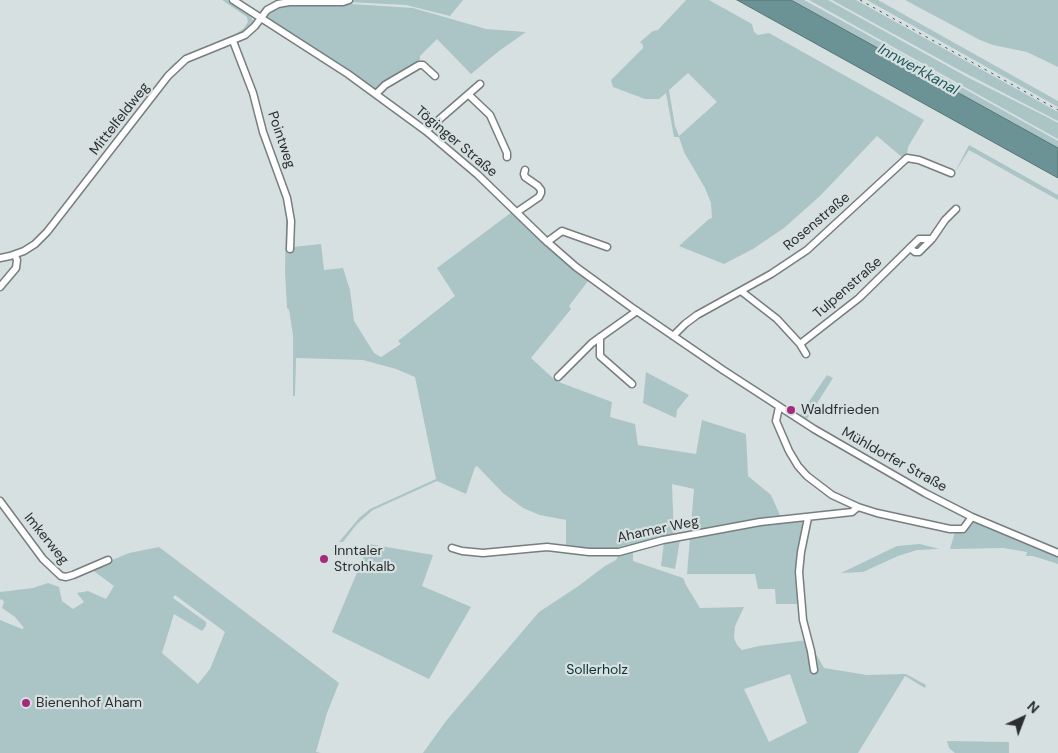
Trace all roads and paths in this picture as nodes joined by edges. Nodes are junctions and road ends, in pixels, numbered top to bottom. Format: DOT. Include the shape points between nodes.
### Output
graph roads {
  1 [pos="233,0"];
  2 [pos="349,0"];
  3 [pos="260,18"];
  4 [pos="232,41"];
  5 [pos="435,76"];
  6 [pos="480,84"];
  7 [pos="376,94"];
  8 [pos="469,95"];
  9 [pos="426,131"];
  10 [pos="506,157"];
  11 [pos="525,170"];
  12 [pos="951,173"];
  13 [pos="956,209"];
  14 [pos="517,212"];
  15 [pos="931,240"];
  16 [pos="547,242"];
  17 [pos="607,247"];
  18 [pos="910,248"];
  19 [pos="290,249"];
  20 [pos="15,255"];
  21 [pos="0,258"];
  22 [pos="0,287"];
  23 [pos="741,291"];
  24 [pos="628,306"];
  25 [pos="637,312"];
  26 [pos="673,336"];
  27 [pos="600,337"];
  28 [pos="800,344"];
  29 [pos="806,354"];
  30 [pos="558,377"];
  31 [pos="632,384"];
  32 [pos="780,407"];
  33 [pos="0,501"];
  34 [pos="858,507"];
  35 [pos="972,517"];
  36 [pos="808,518"];
  37 [pos="452,548"];
  38 [pos="1058,553"];
  39 [pos="108,560"];
  40 [pos="814,670"];
  1 -- 3 [label="street, Töginger Straße"];
  2 -- 3 [label="street, Mittelfeldweg" via="278,4"];
  3 -- 4 [label="street, Mittelfeldweg" via="249,31"];
  3 -- 7 [label="street, Töginger Straße"];
  4 -- 19 [label="street, Pointweg" via="253,93 263,132 287,198 292,221"];
  4 -- 20 [label="street, Mittelfeldweg" via="190,56 179,65 47,232 35,244"];
  5 -- 7 [label="street" via="424,65 419,65"];
  6 -- 8 [label="street"];
  7 -- 9 [label="street, Töginger Straße"];
  8 -- 9 [label="street"];
  8 -- 10 [label="street" via="490,116"];
  9 -- 14 [label="street, Töginger Straße"];
  11 -- 14 [label="street" via="525,178 538,186 541,192 539,197"];
  12 -- 23 [label="street, Rosenstraße" via="907,158 813,246"];
  13 -- 15 [label="street, Tulpenstraße"];
  14 -- 16 [label="street, Töginger Straße"];
  15 -- 18 [label="street, Tulpenstraße" via="919,239"];
  15 -- 18 [label="street, Tulpenstraße" via="919,252"];
  16 -- 17 [label="street" via="562,232"];
  16 -- 24 [label="street, Töginger Straße"];
  18 -- 28 [label="street, Tulpenstraße" via="859,298"];
  20 -- 21 [label="street, Mittelfeldweg"];
  20 -- 22 [label="street" via="16,268"];
  23 -- 26 [label="street, Rosenstraße" via="697,315"];
  23 -- 28 [label="street" via="774,316"];
  24 -- 25 [label="street, Mühldorfer Straße"];
  25 -- 26 [label="street, Mühldorfer Straße"];
  25 -- 27 [label="street"];
  26 -- 32 [label="street, Mühldorfer Straße"];
  27 -- 30 [label="street"];
  27 -- 31 [label="street" via="600,356"];
  28 -- 29 [label="street"];
  32 -- 34 [label="street" via="776,421 798,466 821,488"];
  32 -- 35 [label="street, Mühldorfer Straße" via="889,473"];
  33 -- 39 [label="street, Imkerweg" via="61,576 73,575"];
  34 -- 35 [label="street" via="960,530"];
  34 -- 36 [label="street, Ahamer Weg" via="852,512"];
  35 -- 38 [label="street, Mühldorfer Straße"];
  36 -- 37 [label="street, Ahamer Weg" via="760,522 663,540 619,552 547,547 483,553"];
  36 -- 40 [label="street" via="799,572 803,620"];
}
